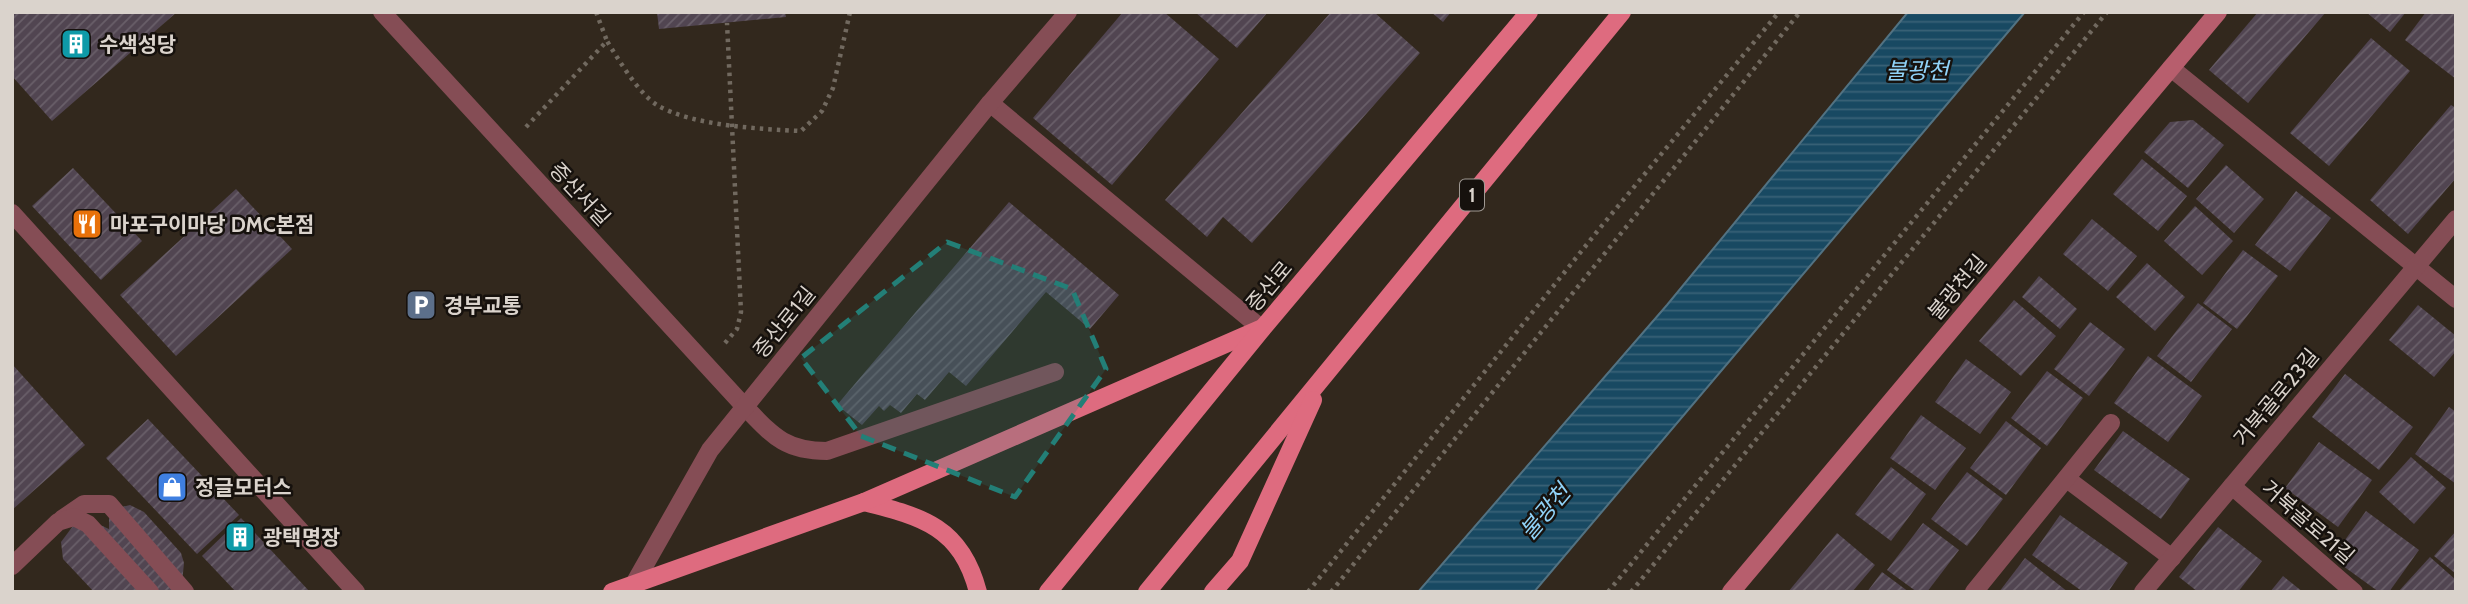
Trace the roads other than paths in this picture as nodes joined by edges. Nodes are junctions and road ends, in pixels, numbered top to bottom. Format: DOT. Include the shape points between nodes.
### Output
graph roads {
  1 [pos="382,12"];
  2 [pos="1068,12"];
  3 [pos="1529,12"];
  4 [pos="1622,12"];
  5 [pos="2218,12"];
  6 [pos="2171,68"];
  7 [pos="990,103"];
  8 [pos="12,213"];
  9 [pos="2456,219"];
  10 [pos="2416,265"];
  11 [pos="2456,299"];
  12 [pos="1262,328"];
  13 [pos="1055,372"];
  14 [pos="1323,378"];
  15 [pos="745,407"];
  16 [pos="2111,423"];
  17 [pos="2067,479"];
  18 [pos="2232,486"];
  19 [pos="864,502"];
  20 [pos="58,522"];
  21 [pos="2172,558"];
  22 [pos="12,566"];
  23 [pos="634,584"];
  24 [pos="150,592"];
  25 [pos="185,592"];
  26 [pos="356,592"];
  27 [pos="612,592"];
  28 [pos="978,592"];
  29 [pos="1048,592"];
  30 [pos="1147,592"];
  31 [pos="1213,592"];
  32 [pos="1731,592"];
  33 [pos="1974,592"];
  34 [pos="2143,592"];
  35 [pos="2354,592"];
  1 -- 15 [label="street, 증산서길"];
  2 -- 7 [label="street, 증산로1길"];
  3 -- 12 [label="main road, 증산로"];
  4 -- 14 [label="main road, 1"];
  5 -- 6 [label="street, 불광천길"];
  6 -- 10 [label="street"];
  6 -- 32 [label="street, 불광천길"];
  7 -- 12 [label="street"];
  7 -- 15 [label="street, 증산로1길"];
  8 -- 26 [label="street"];
  9 -- 10 [label="street, 거북골로23길"];
  10 -- 11 [label="street"];
  10 -- 18 [label="street, 거북골로23길"];
  12 -- 19 [label="main road"];
  12 -- 29 [label="main road, 증산로"];
  13 -- 15 [label="street, 증산서길" via="827,451 788,446"];
  14 -- 30 [label="main road, 1"];
  14 -- 31 [label="main road" via="1240,561"];
  15 -- 23 [label="street, 증산로1길" via="710,450"];
  16 -- 17 [label="street"];
  17 -- 21 [label="street"];
  17 -- 33 [label="street"];
  18 -- 21 [label="street, 거북골로23길"];
  18 -- 35 [label="street, 거북골로21길"];
  19 -- 23 [label="main road"];
  19 -- 28 [label="main road" via="920,517 947,536 968,559"];
  20 -- 22 [label="street"];
  20 -- 24 [label="street" via="74,517 88,524"];
  20 -- 25 [label="street" via="84,504 109,504"];
  21 -- 34 [label="street, 거북골로23길"];
  23 -- 27 [label="main road"];
}
